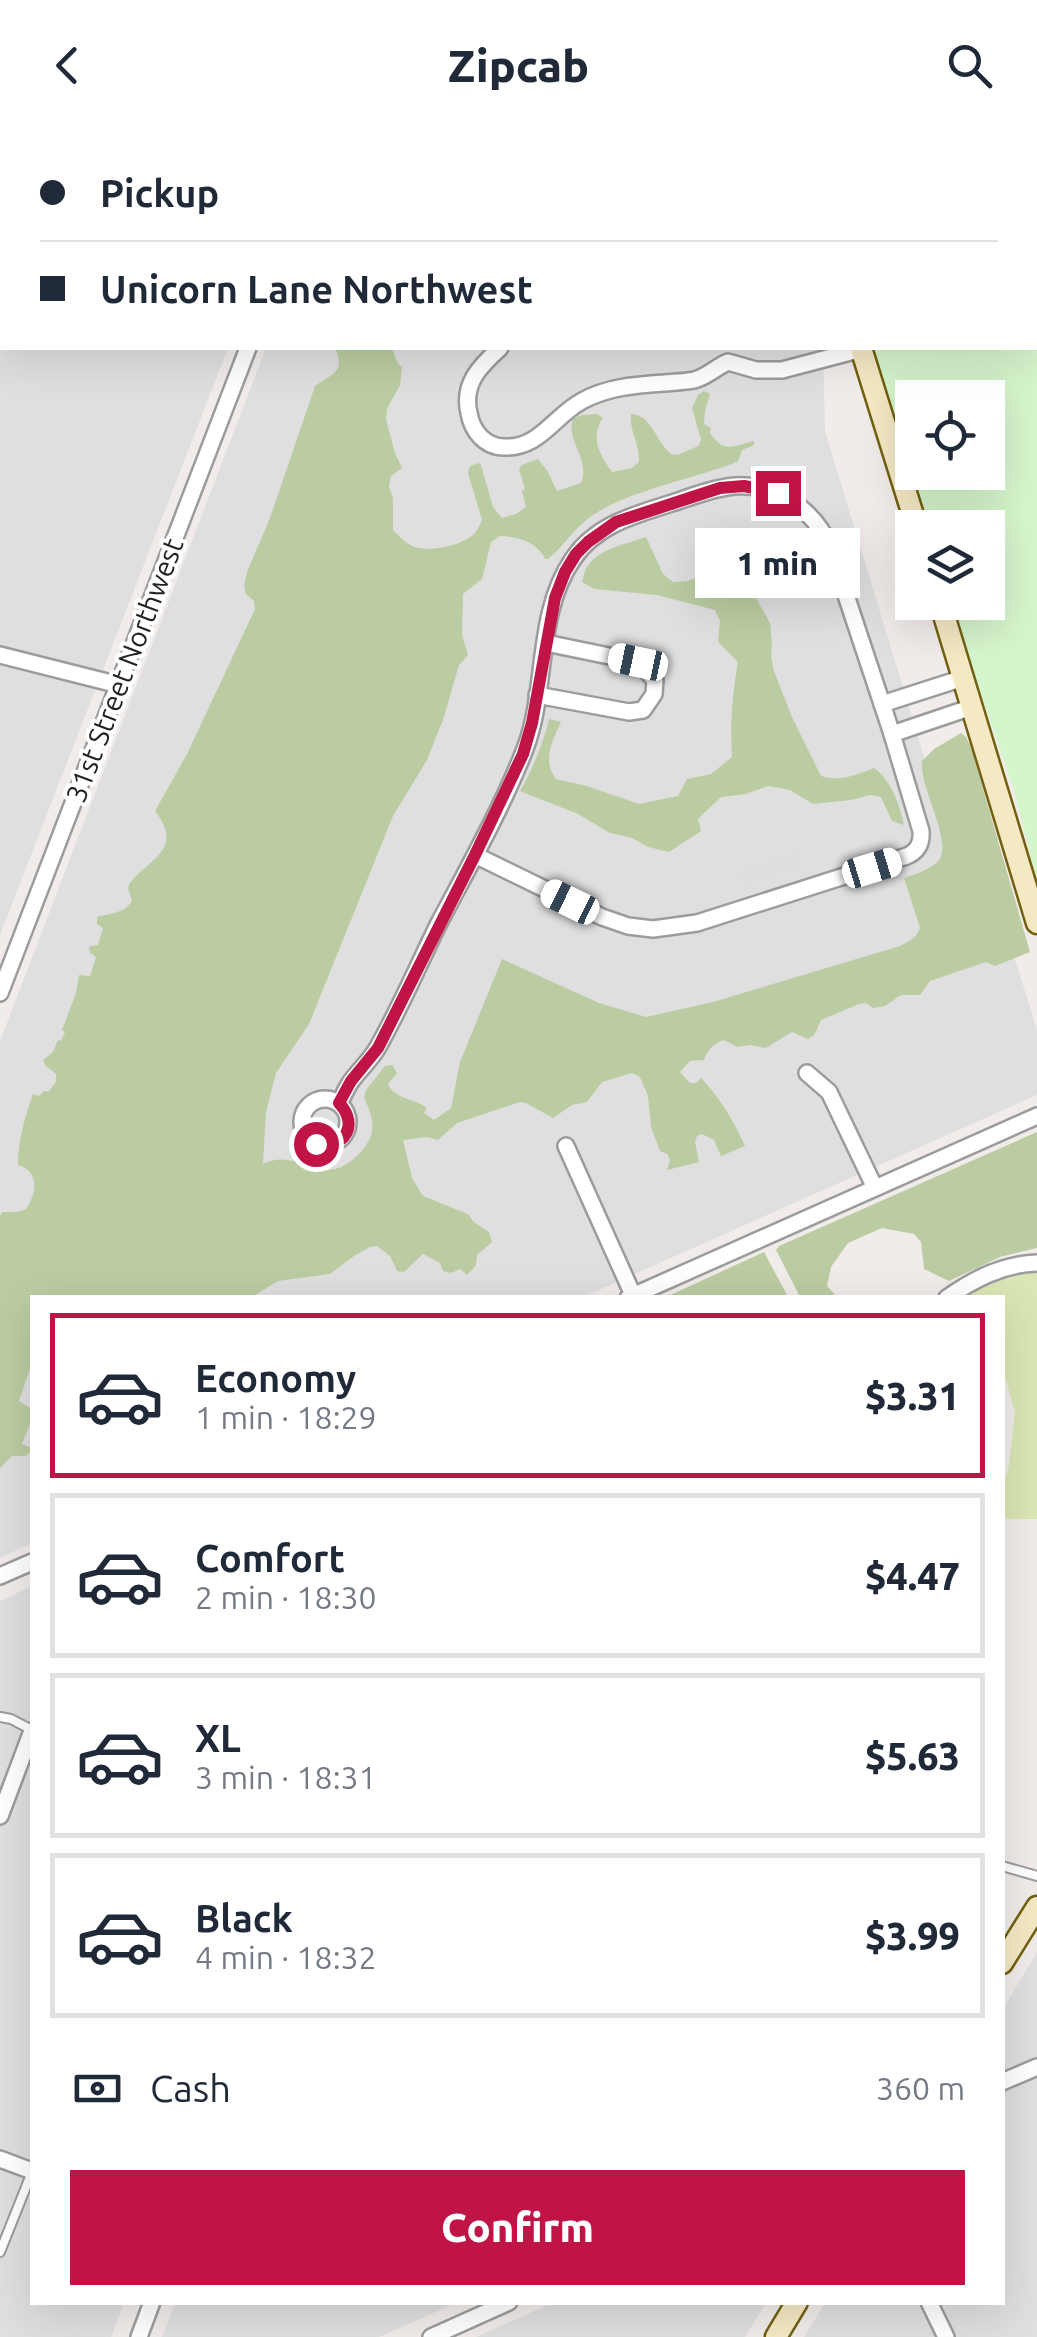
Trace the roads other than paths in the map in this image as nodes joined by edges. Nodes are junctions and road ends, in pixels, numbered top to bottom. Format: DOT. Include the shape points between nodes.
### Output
graph roads {
  1 [pos="247,350"];
  2 [pos="498,350"];
  3 [pos="855,350"];
  4 [pos="863,350"];
  5 [pos="725,355"];
  6 [pos="912,510"];
  7 [pos="946,620"];
  8 [pos="546,643"];
  9 [pos="0,655"];
  10 [pos="964,678"];
  11 [pos="119,685"];
  12 [pos="537,695"];
  13 [pos="882,704"];
  14 [pos="972,707"];
  15 [pos="892,734"];
  16 [pos="475,855"];
  17 [pos="1037,923"];
  18 [pos="0,994"];
  19 [pos="807,1072"];
  20 [pos="339,1103"];
  21 [pos="1037,1116"];
  22 [pos="566,1146"];
  23 [pos="874,1188"];
  24 [pos="1037,1263"];
  25 [pos="637,1295"];
  26 [pos="951,1295"];
  27 [pos="30,1563"];
  28 [pos="0,1576"];
  29 [pos="0,1717"];
  30 [pos="30,1730"];
  31 [pos="30,1736"];
  32 [pos="0,1816"];
  33 [pos="1005,1867"];
  34 [pos="1037,1876"];
  35 [pos="1037,1907"];
  36 [pos="1005,1955"];
  37 [pos="1037,2067"];
  38 [pos="1005,2081"];
  39 [pos="0,2159"];
  40 [pos="30,2170"];
  41 [pos="30,2176"];
  42 [pos="0,2252"];
  43 [pos="151,2305"];
  44 [pos="502,2305"];
  45 [pos="795,2305"];
  46 [pos="930,2305"];
  47 [pos="139,2337"];
  48 [pos="431,2337"];
  49 [pos="776,2337"];
  50 [pos="946,2337"];
  1 -- 11 [label="street, 31st Street Northwest"];
  2 -- 5 [label="street" via="473,376 467,401 481,438 504,448 524,445 598,394 692,381"];
  3 -- 5 [label="street" via="782,370 756,370"];
  4 -- 6 [label="street"];
  7 -- 10 [label="street"];
  8 -- 12 [label="street"];
  8 -- 12 [label="street" via="638,662 654,680 654,694 643,710 628,712"];
  8 -- 13 [label="street" via="565,572 599,533 634,514 720,488 752,486 794,502 823,532"];
  9 -- 11 [label="street"];
  10 -- 13 [label="street"];
  10 -- 14 [label="street"];
  11 -- 18 [label="street, 31st Street Northwest"];
  12 -- 16 [label="street" via="523,754"];
  13 -- 15 [label="street"];
  14 -- 15 [label="street"];
  14 -- 17 [label="street"];
  15 -- 16 [label="street" via="921,830 912,854 697,923 654,928 615,922"];
  16 -- 20 [label="street" via="378,1048"];
  19 -- 23 [label="street" via="829,1092"];
  21 -- 23 [label="street"];
  22 -- 25 [label="street"];
  23 -- 25 [label="street"];
  24 -- 26 [label="street" via="990,1272"];
  27 -- 28 [label="street"];
  29 -- 30 [label="lane"];
  31 -- 32 [label="street"];
  33 -- 34 [label="lane"];
  35 -- 36 [label="street"];
  37 -- 38 [label="street"];
  39 -- 40 [label="street"];
  41 -- 42 [label="lane"];
  43 -- 47 [label="street"];
  44 -- 48 [label="street"];
  45 -- 49 [label="street"];
  46 -- 50 [label="street"];
}
